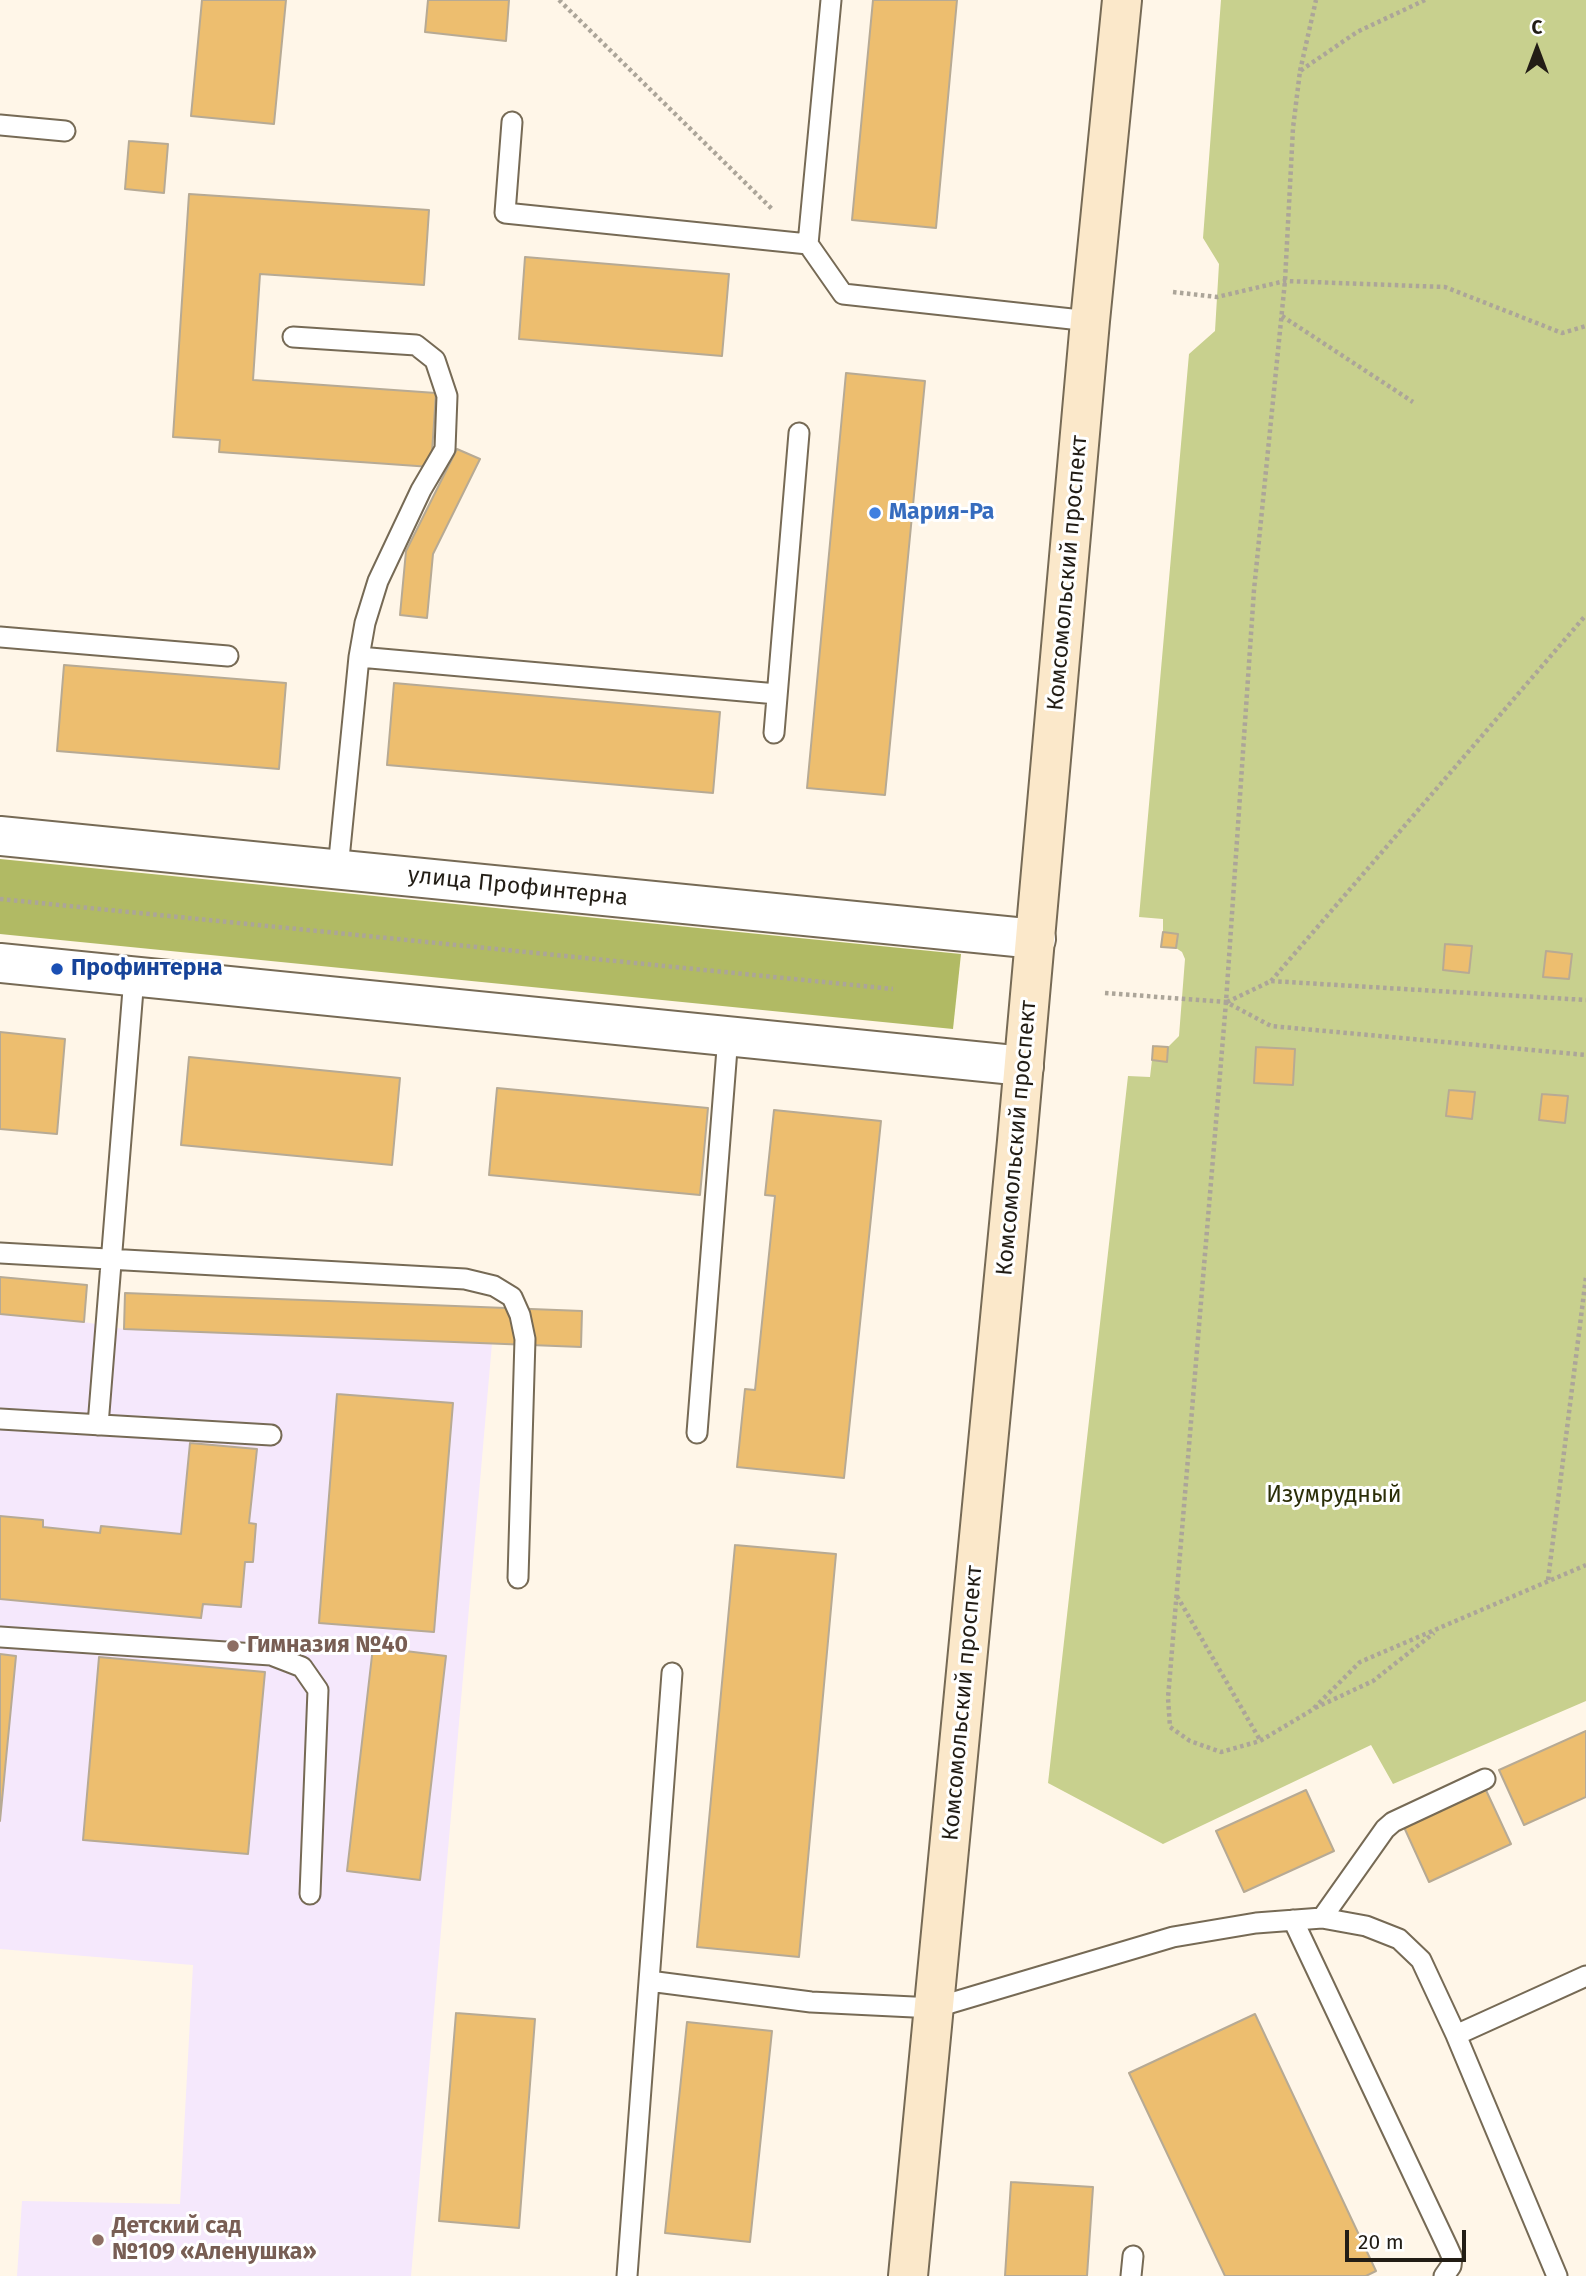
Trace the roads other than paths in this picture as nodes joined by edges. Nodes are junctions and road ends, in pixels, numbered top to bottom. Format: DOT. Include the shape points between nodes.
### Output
graph roads {
  1 [pos="831,0"];
  2 [pos="1122,0"];
  3 [pos="512,122"];
  4 [pos="0,125"];
  5 [pos="65,131"];
  6 [pos="808,244"];
  7 [pos="1090,321"];
  8 [pos="293,337"];
  9 [pos="799,433"];
  10 [pos="0,637"];
  11 [pos="228,656"];
  12 [pos="359,657"];
  13 [pos="777,694"];
  14 [pos="774,733"];
  15 [pos="0,836"];
  16 [pos="338,869"];
  17 [pos="1035,939"];
  18 [pos="0,963"];
  19 [pos="134,977"];
  20 [pos="728,1036"];
  21 [pos="1024,1066"];
  22 [pos="0,1253"];
  23 [pos="111,1259"];
  24 [pos="0,1419"];
  25 [pos="99,1424"];
  26 [pos="697,1433"];
  27 [pos="271,1435"];
  28 [pos="518,1578"];
  29 [pos="0,1637"];
  30 [pos="672,1673"];
  31 [pos="1485,1779"];
  32 [pos="310,1894"];
  33 [pos="1322,1918"];
  34 [pos="1293,1920"];
  35 [pos="1586,1976"];
  36 [pos="649,1981"];
  37 [pos="934,2008"];
  38 [pos="1455,2035"];
  39 [pos="1133,2256"];
  40 [pos="627,2276"];
  41 [pos="908,2276"];
  42 [pos="1131,2276"];
  43 [pos="1444,2276"];
  44 [pos="1557,2276"];
  1 -- 6 [label="lane"];
  2 -- 7 [label="main road, Комсомольский проспект"];
  3 -- 6 [label="lane" via="505,213"];
  4 -- 5 [label="lane"];
  6 -- 7 [label="lane" via="843,294"];
  7 -- 17 [label="main road, Комсомольский проспект"];
  8 -- 12 [label="lane" via="415,345 435,360 447,396 445,449 379,580"];
  9 -- 13 [label="lane"];
  10 -- 11 [label="lane"];
  12 -- 13 [label="lane"];
  12 -- 16 [label="lane"];
  13 -- 14 [label="lane"];
  15 -- 16 [label="street, улица Профинтерна"];
  16 -- 17 [label="street, улица Профинтерна"];
  17 -- 21 [label="main road, Комсомольский проспект"];
  18 -- 19 [label="street"];
  19 -- 20 [label="street"];
  19 -- 23 [label="lane"];
  20 -- 21 [label="street"];
  20 -- 26 [label="lane"];
  21 -- 37 [label="main road, Комсомольский проспект"];
  22 -- 23 [label="lane"];
  23 -- 25 [label="lane"];
  23 -- 28 [label="lane" via="465,1279 494,1286 512,1297 524,1339"];
  24 -- 25 [label="lane"];
  25 -- 27 [label="lane"];
  29 -- 32 [label="lane" via="271,1655 302,1667 318,1690"];
  30 -- 36 [label="lane"];
  31 -- 33 [label="lane" via="1393,1822"];
  33 -- 34 [label="lane"];
  33 -- 38 [label="lane" via="1366,1926 1399,1939 1420,1960"];
  34 -- 37 [label="lane" via="1173,1937"];
  34 -- 43 [label="lane" via="1452,2257"];
  35 -- 38 [label="lane"];
  36 -- 37 [label="lane" via="811,2002"];
  36 -- 40 [label="lane"];
  37 -- 41 [label="main road, Комсомольский проспект"];
  38 -- 44 [label="lane"];
  39 -- 42 [label="lane"];
}
